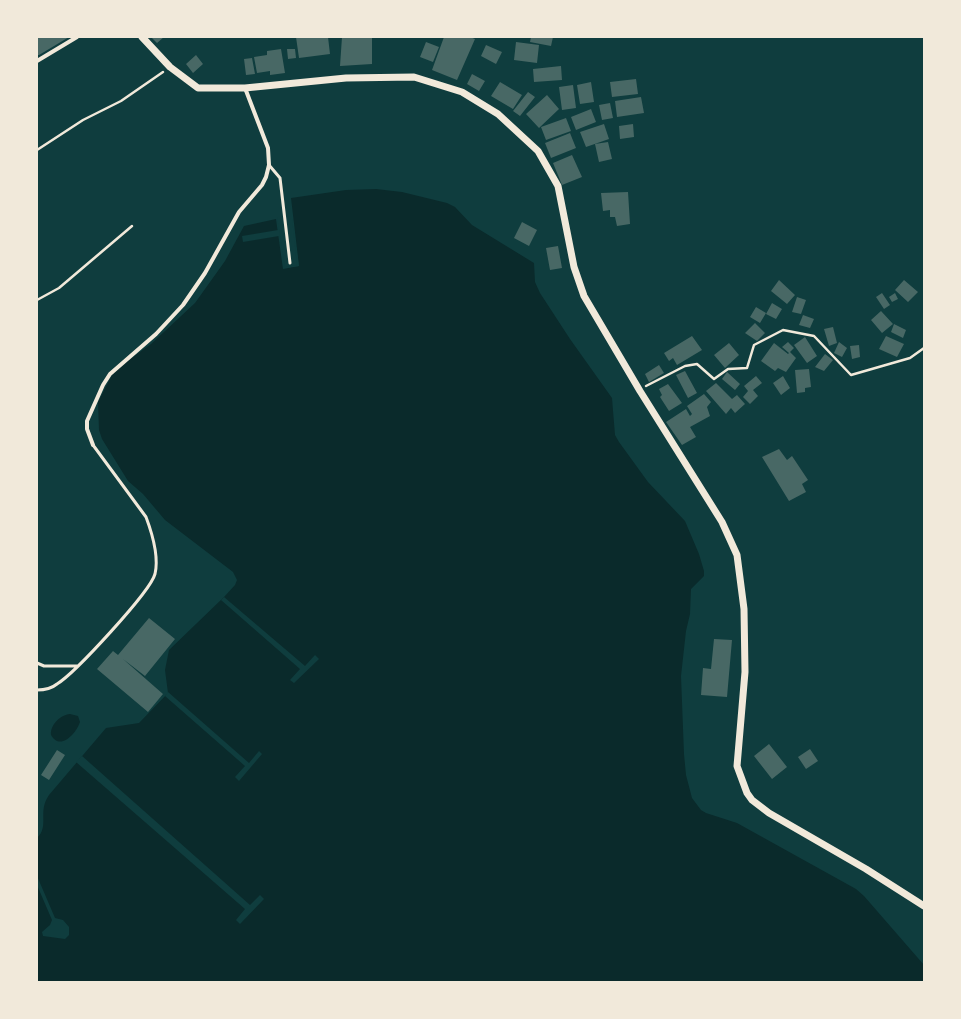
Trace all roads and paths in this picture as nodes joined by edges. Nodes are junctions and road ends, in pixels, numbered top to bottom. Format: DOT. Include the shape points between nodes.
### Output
graph roads {
  1 [pos="77,37"];
  2 [pos="142,37"];
  3 [pos="37,61"];
  4 [pos="170,67"];
  5 [pos="245,88"];
  6 [pos="37,150"];
  7 [pos="269,165"];
  8 [pos="132,226"];
  9 [pos="290,263"];
  10 [pos="37,300"];
  11 [pos="924,348"];
  12 [pos="640,392"];
  13 [pos="92,445"];
  14 [pos="37,663"];
  15 [pos="77,666"];
  16 [pos="37,690"];
  17 [pos="924,906"];
  1 -- 3 [label="street"];
  2 -- 4 [label="street"];
  4 -- 5 [label="street" via="198,88"];
  4 -- 6 [label="path" via="120,101 83,120"];
  5 -- 7 [label="street" via="266,141"];
  5 -- 12 [label="street" via="346,78 414,77 462,92 498,114 538,151 558,186 574,267 584,296"];
  7 -- 9 [label="lane" via="280,178"];
  7 -- 13 [label="street" via="262,185 239,212 205,273 183,305 156,334 110,374 102,385 87,426"];
  8 -- 10 [label="path" via="59,288"];
  11 -- 12 [label="path" via="910,358 850,375 814,336 783,330 754,346 747,368 728,369 714,378 697,364 685,366 649,384"];
  12 -- 17 [label="street" via="722,522 737,555 744,609 745,672 737,757 739,775 747,793 769,813"];
  13 -- 15 [label="lane" via="146,517 156,568 152,581 141,596"];
  14 -- 15 [label="lane" via="44,666"];
  15 -- 16 [label="lane" via="56,685 46,690"];
}
